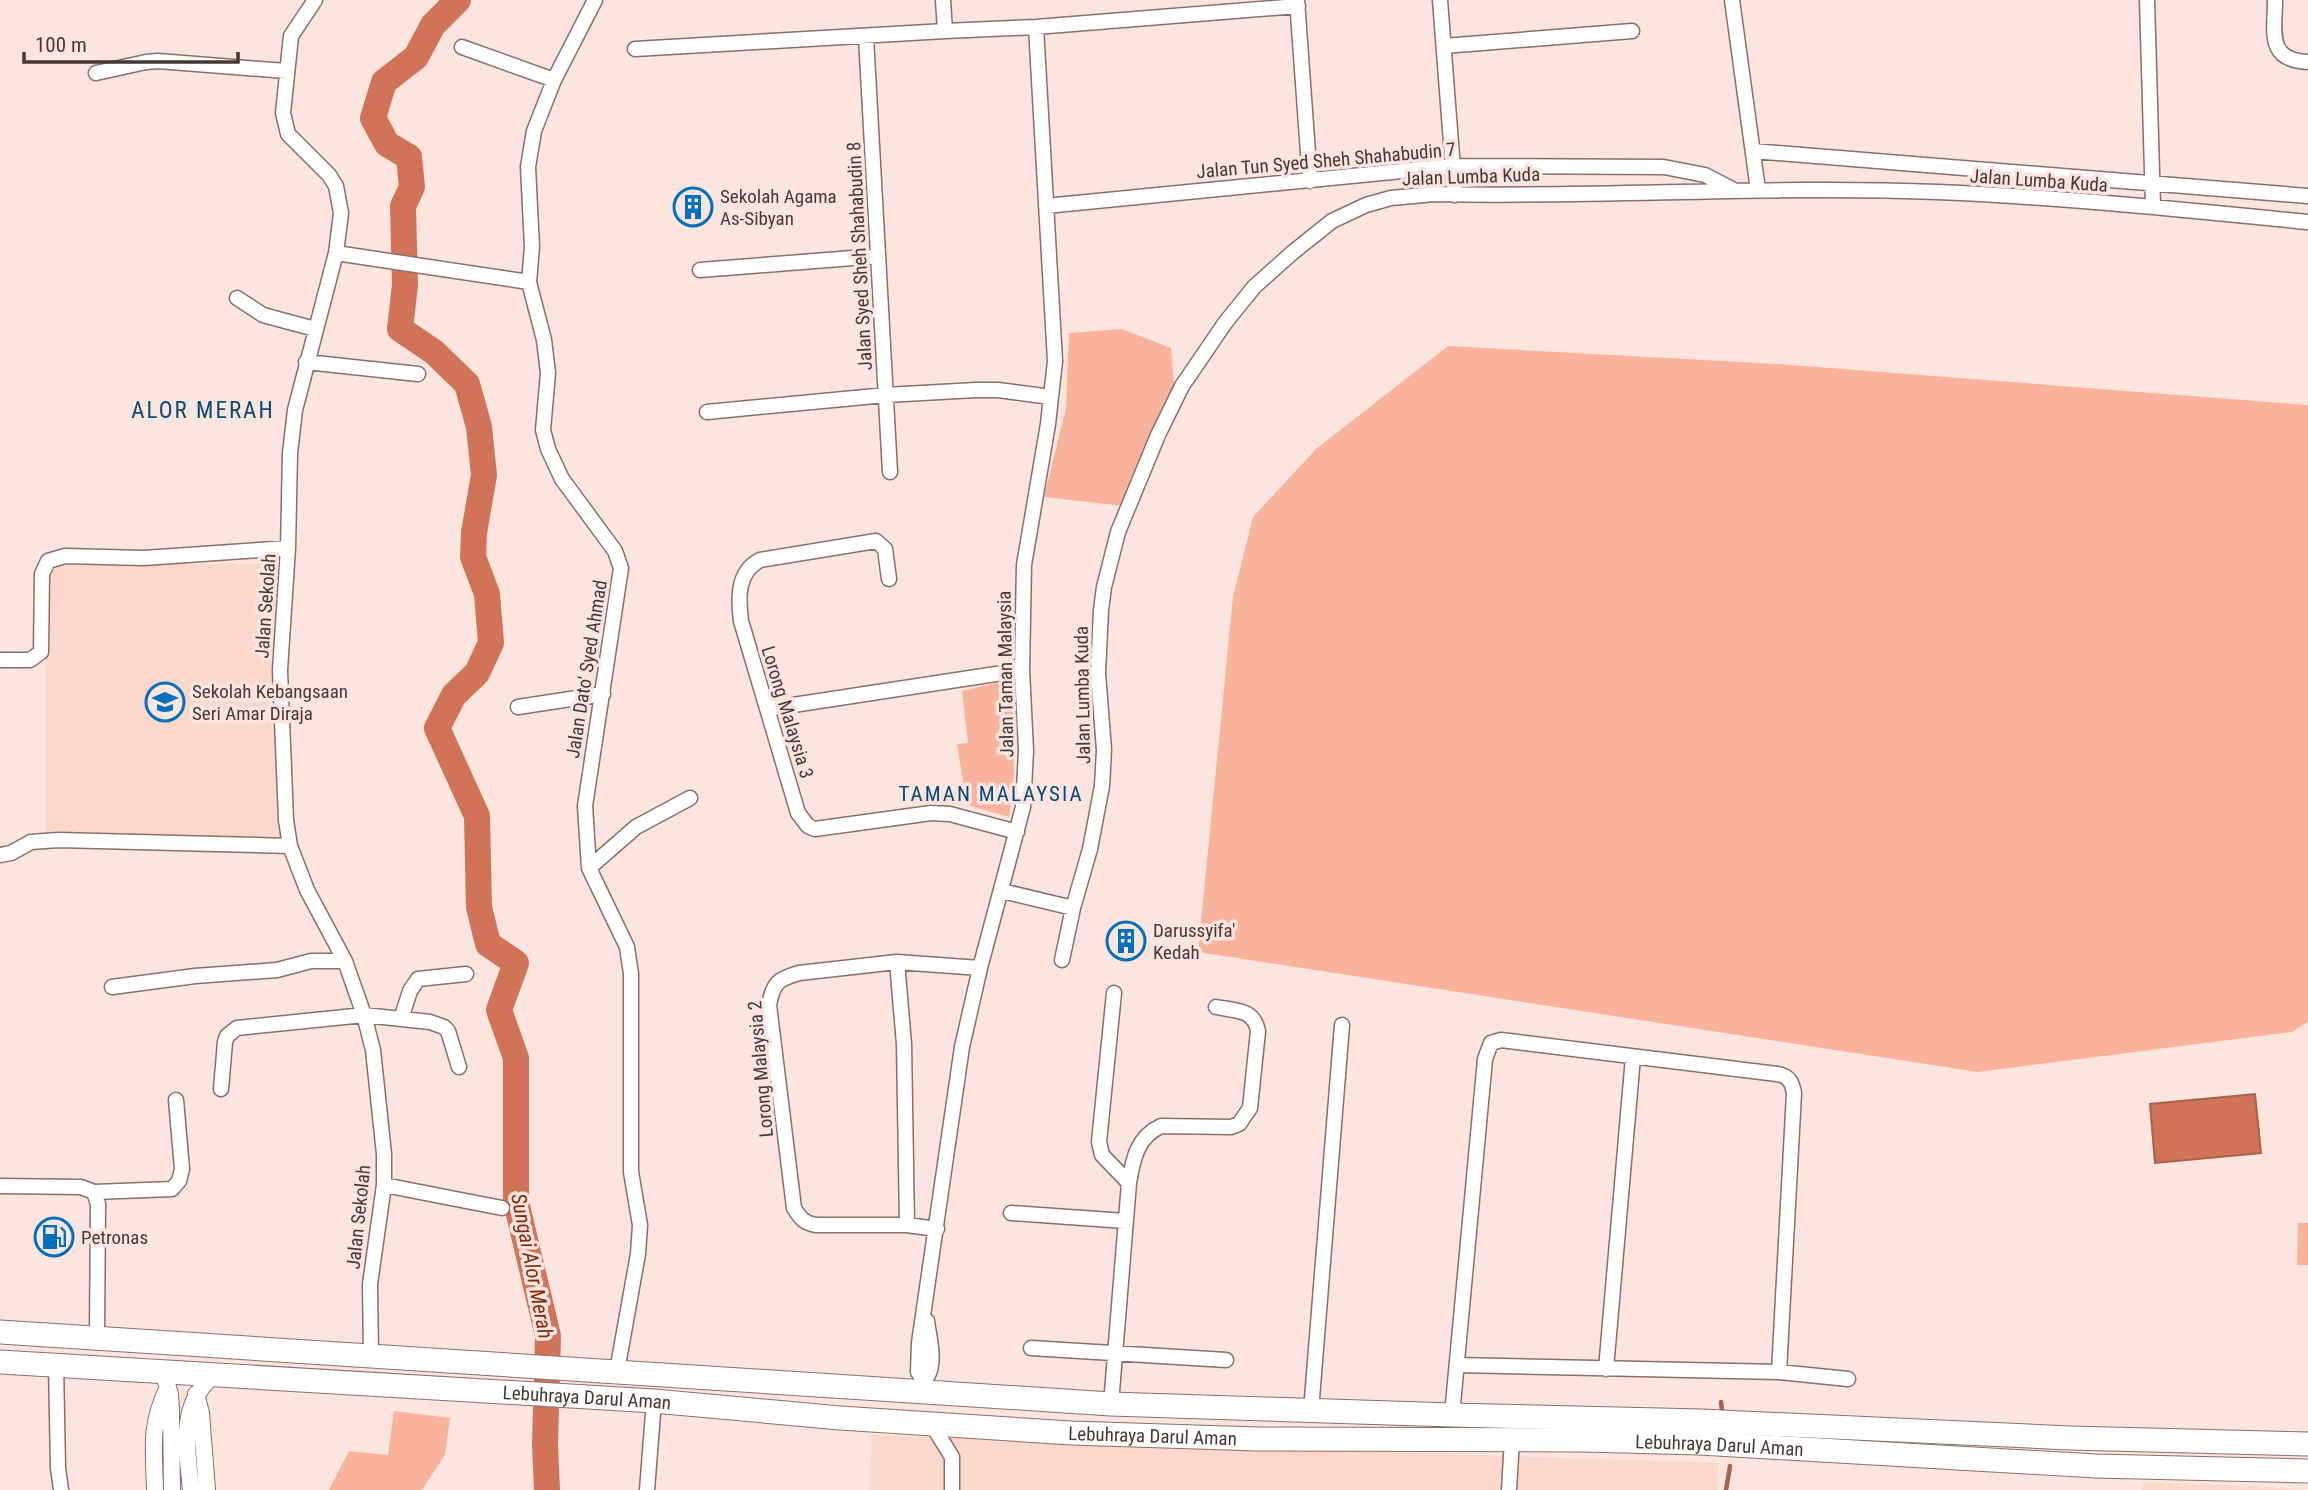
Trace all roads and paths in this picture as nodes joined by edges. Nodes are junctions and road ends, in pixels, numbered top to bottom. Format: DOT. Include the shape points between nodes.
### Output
graph roads {
  1 [pos="315,0"];
  2 [pos="595,0"];
  3 [pos="943,0"];
  4 [pos="1440,0"];
  5 [pos="1732,0"];
  6 [pos="2147,0"];
  7 [pos="2275,0"];
  8 [pos="1298,3"];
  9 [pos="1036,27"];
  10 [pos="945,31"];
  11 [pos="1632,31"];
  12 [pos="866,37"];
  13 [pos="1444,46"];
  14 [pos="462,47"];
  15 [pos="635,50"];
  16 [pos="2308,62"];
  17 [pos="286,71"];
  18 [pos="96,74"];
  19 [pos="554,80"];
  20 [pos="1752,150"];
  21 [pos="1453,166"];
  22 [pos="1310,181"];
  23 [pos="2152,183"];
  24 [pos="1733,190"];
  25 [pos="1758,190"];
  26 [pos="1455,195"];
  27 [pos="2308,196"];
  28 [pos="1046,206"];
  29 [pos="2153,206"];
  30 [pos="2308,222"];
  31 [pos="336,253"];
  32 [pos="878,256"];
  33 [pos="700,270"];
  34 [pos="529,282"];
  35 [pos="237,298"];
  36 [pos="314,329"];
  37 [pos="306,362"];
  38 [pos="418,374"];
  39 [pos="886,395"];
  40 [pos="1051,397"];
  41 [pos="707,412"];
  42 [pos="890,472"];
  43 [pos="288,548"];
  44 [pos="889,579"];
  45 [pos="0,660"];
  46 [pos="1022,670"];
  47 [pos="603,694"];
  48 [pos="518,707"];
  49 [pos="767,709"];
  50 [pos="690,798"];
  51 [pos="1017,832"];
  52 [pos="289,846"];
  53 [pos="0,855"];
  54 [pos="589,868"];
  55 [pos="1002,891"];
  56 [pos="1073,908"];
  57 [pos="1062,960"];
  58 [pos="345,961"];
  59 [pos="897,962"];
  60 [pos="980,968"];
  61 [pos="466,974"];
  62 [pos="112,987"];
  63 [pos="1114,993"];
  64 [pos="1216,1007"];
  65 [pos="364,1015"];
  66 [pos="401,1019"];
  67 [pos="1342,1025"];
  68 [pos="1633,1057"];
  69 [pos="459,1067"];
  70 [pos="221,1090"];
  71 [pos="176,1100"];
  72 [pos="1129,1183"];
  73 [pos="384,1185"];
  74 [pos="0,1186"];
  75 [pos="94,1192"];
  76 [pos="502,1208"];
  77 [pos="1011,1213"];
  78 [pos="1125,1222"];
  79 [pos="907,1225"];
  80 [pos="937,1229"];
  81 [pos="0,1332"];
  82 [pos="97,1337"];
  83 [pos="1031,1348"];
  84 [pos="1115,1353"];
  85 [pos="370,1356"];
  86 [pos="1226,1360"];
  87 [pos="0,1362"];
  88 [pos="56,1364"];
  89 [pos="1457,1365"];
  90 [pos="1606,1369"];
  91 [pos="617,1371"];
  92 [pos="1779,1372"];
  93 [pos="214,1375"];
  94 [pos="1848,1379"];
  95 [pos="165,1380"];
  96 [pos="922,1390"];
  97 [pos="196,1394"];
  98 [pos="654,1401"];
  99 [pos="1111,1404"];
  100 [pos="1311,1411"];
  101 [pos="1452,1415"];
  102 [pos="840,1418"];
  103 [pos="931,1423"];
  104 [pos="1007,1428"];
  105 [pos="1512,1439"];
  106 [pos="2058,1440"];
  107 [pos="2308,1444"];
  108 [pos="2014,1462"];
  109 [pos="2096,1466"];
  110 [pos="2308,1471"];
  111 [pos="61,1490"];
  112 [pos="155,1490"];
  113 [pos="172,1490"];
  114 [pos="191,1490"];
  115 [pos="207,1490"];
  116 [pos="647,1490"];
  117 [pos="952,1490"];
  118 [pos="1509,1490"];
  1 -- 17 [label="street, Jalan Sekolah" via="290,36"];
  2 -- 19 [label="street, Jalan Dato' Syed Ahmad"];
  3 -- 10 [label="street"];
  4 -- 13 [label="street"];
  5 -- 20 [label="street"];
  6 -- 23 [label="street"];
  7 -- 16 [label="street" via="2280,53 2286,59"];
  8 -- 9 [label="street"];
  8 -- 22 [label="street"];
  9 -- 10 [label="street"];
  9 -- 28 [label="street, Jalan Taman Malaysia"];
  10 -- 12 [label="street"];
  11 -- 13 [label="street"];
  12 -- 15 [label="street"];
  12 -- 32 [label="street, Jalan Syed Sheh Shahabudin 8"];
  13 -- 21 [label="street"];
  14 -- 19 [label="street"];
  17 -- 18 [label="street" via="158,61"];
  17 -- 31 [label="street, Jalan Sekolah" via="283,113 288,134 329,175 340,199"];
  19 -- 34 [label="street, Jalan Dato' Syed Ahmad" via="529,153"];
  20 -- 23 [label="street"];
  20 -- 25 [label="street"];
  21 -- 22 [label="street, Jalan Tun Syed Sheh Shahabudin 7"];
  21 -- 24 [label="street, Jalan Tun Syed Sheh Shahabudin 7" via="1664,167 1705,175"];
  21 -- 26 [label="street"];
  22 -- 28 [label="street, Jalan Tun Syed Sheh Shahabudin 7"];
  23 -- 27 [label="street"];
  23 -- 29 [label="street"];
  24 -- 25 [label="street, Jalan Lumba Kuda"];
  24 -- 26 [label="street, Jalan Lumba Kuda"];
  25 -- 29 [label="street, Jalan Lumba Kuda" via="1938,192"];
  26 -- 56 [label="street, Jalan Lumba Kuda" via="1391,198 1332,221 1254,288 1182,386 1110,558 1099,639 1102,786"];
  28 -- 40 [label="street, Jalan Taman Malaysia" via="1055,361"];
  29 -- 30 [label="street, Jalan Lumba Kuda"];
  31 -- 34 [label="street"];
  31 -- 36 [label="street, Jalan Sekolah"];
  32 -- 33 [label="street"];
  32 -- 39 [label="street, Jalan Syed Sheh Shahabudin 8"];
  34 -- 47 [label="street, Jalan Dato' Syed Ahmad" via="548,373 543,430 548,449 562,479 619,560"];
  35 -- 36 [label="street" via="263,315"];
  36 -- 37 [label="street, Jalan Sekolah"];
  37 -- 38 [label="street"];
  37 -- 43 [label="street, Jalan Sekolah" via="290,453"];
  39 -- 40 [label="street" via="998,390"];
  39 -- 41 [label="street"];
  39 -- 42 [label="street, Jalan Syed Sheh Shahabudin 8"];
  40 -- 46 [label="street, Jalan Taman Malaysia" via="1024,565"];
  43 -- 45 [label="street" via="144,558 55,558 48,561 42,574 41,652 30,660"];
  43 -- 52 [label="street, Jalan Sekolah" via="280,670"];
  44 -- 49 [label="street, Lorong Malaysia 3" via="885,549 876,541 751,565 744,573 739,606"];
  46 -- 49 [label="street"];
  46 -- 51 [label="street, Jalan Taman Malaysia" via="1025,777"];
  47 -- 48 [label="street"];
  47 -- 54 [label="street, Jalan Dato' Syed Ahmad" via="585,806"];
  49 -- 51 [label="street, Lorong Malaysia 3" via="798,813 808,826 825,830 931,813"];
  50 -- 54 [label="street" via="636,827"];
  51 -- 55 [label="street, Jalan Taman Malaysia"];
  52 -- 53 [label="street" via="58,840 31,842"];
  52 -- 58 [label="street, Jalan Sekolah"];
  54 -- 91 [label="street, Jalan Dato' Syed Ahmad" via="626,947 631,974 631,1172 640,1225"];
  55 -- 56 [label="street"];
  55 -- 60 [label="street, Jalan Taman Malaysia"];
  56 -- 57 [label="street, Jalan Lumba Kuda"];
  58 -- 62 [label="street" via="311,961 277,971"];
  58 -- 65 [label="street, Jalan Sekolah"];
  59 -- 60 [label="street, Lorong Malaysia 2"];
  59 -- 79 [label="street" via="904,1044"];
  59 -- 79 [label="street, Lorong Malaysia 2" via="783,977 772,988 769,1004 794,1208 803,1222 816,1225"];
  60 -- 80 [label="street, Jalan Taman Malaysia" via="962,1046"];
  61 -- 66 [label="street" via="418,979"];
  63 -- 72 [label="street" via="1099,1142 1101,1155"];
  64 -- 72 [label="street" via="1247,1012 1257,1023 1245,1117 1231,1127 1161,1126 1152,1130 1137,1149"];
  65 -- 66 [label="street"];
  65 -- 70 [label="street" via="237,1028 225,1041"];
  65 -- 73 [label="street, Jalan Sekolah" via="373,1050"];
  66 -- 69 [label="street" via="444,1027"];
  67 -- 100 [label="street"];
  68 -- 89 [label="street" via="1501,1040 1491,1043"];
  68 -- 90 [label="street"];
  68 -- 92 [label="street" via="1784,1075 1793,1084"];
  71 -- 75 [label="street" via="182,1169 172,1189"];
  72 -- 78 [label="street"];
  73 -- 76 [label="street"];
  73 -- 85 [label="street, Jalan Sekolah" via="370,1284"];
  74 -- 75 [label="street" via="81,1187"];
  75 -- 82 [label="street" via="98,1204"];
  77 -- 78 [label="street"];
  78 -- 84 [label="street"];
  79 -- 80 [label="street, Lorong Malaysia 2"];
  80 -- 96 [label="street, Jalan Taman Malaysia" via="919,1343"];
  81 -- 82 [label="highway, Lebuhraya Darul Aman"];
  82 -- 85 [label="highway, Lebuhraya Darul Aman"];
  83 -- 84 [label="street"];
  84 -- 86 [label="street"];
  84 -- 99 [label="street"];
  85 -- 91 [label="highway, Lebuhraya Darul Aman"];
  87 -- 88 [label="highway, Lebuhraya Darul Aman"];
  88 -- 95 [label="highway, Lebuhraya Darul Aman"];
  88 -- 111 [label="street"];
  89 -- 90 [label="street"];
  89 -- 101 [label="street"];
  90 -- 92 [label="street"];
  91 -- 96 [label="highway, Lebuhraya Darul Aman"];
  92 -- 94 [label="street"];
  93 -- 95 [label="highway, Lebuhraya Darul Aman"];
  93 -- 97 [label="street"];
  93 -- 98 [label="highway, Lebuhraya Darul Aman"];
  95 -- 112 [label="street" via="153,1430"];
  95 -- 113 [label="street" via="171,1408"];
  96 -- 99 [label="highway, Lebuhraya Darul Aman"];
  96 -- 102 [label="highway" via="907,1405"];
  96 -- 104 [label="highway" via="933,1408"];
  97 -- 114 [label="street" via="187,1450"];
  97 -- 115 [label="street"];
  98 -- 102 [label="highway, Lebuhraya Darul Aman"];
  98 -- 116 [label="street"];
  99 -- 100 [label="highway, Lebuhraya Darul Aman"];
  100 -- 101 [label="highway, Lebuhraya Darul Aman"];
  101 -- 106 [label="highway, Lebuhraya Darul Aman" via="1701,1421"];
  102 -- 103 [label="highway, Lebuhraya Darul Aman"];
  103 -- 104 [label="highway, Lebuhraya Darul Aman"];
  103 -- 117 [label="street" via="952,1457"];
  104 -- 105 [label="highway, Lebuhraya Darul Aman" via="1258,1439"];
  105 -- 108 [label="highway, Lebuhraya Darul Aman" via="1700,1443"];
  105 -- 118 [label="street"];
  106 -- 107 [label="highway, Lebuhraya Darul Aman"];
  106 -- 108 [label="highway" via="2039,1454"];
  106 -- 109 [label="highway" via="2066,1453"];
  108 -- 109 [label="highway, Lebuhraya Darul Aman"];
  109 -- 110 [label="highway, Lebuhraya Darul Aman"];
}
